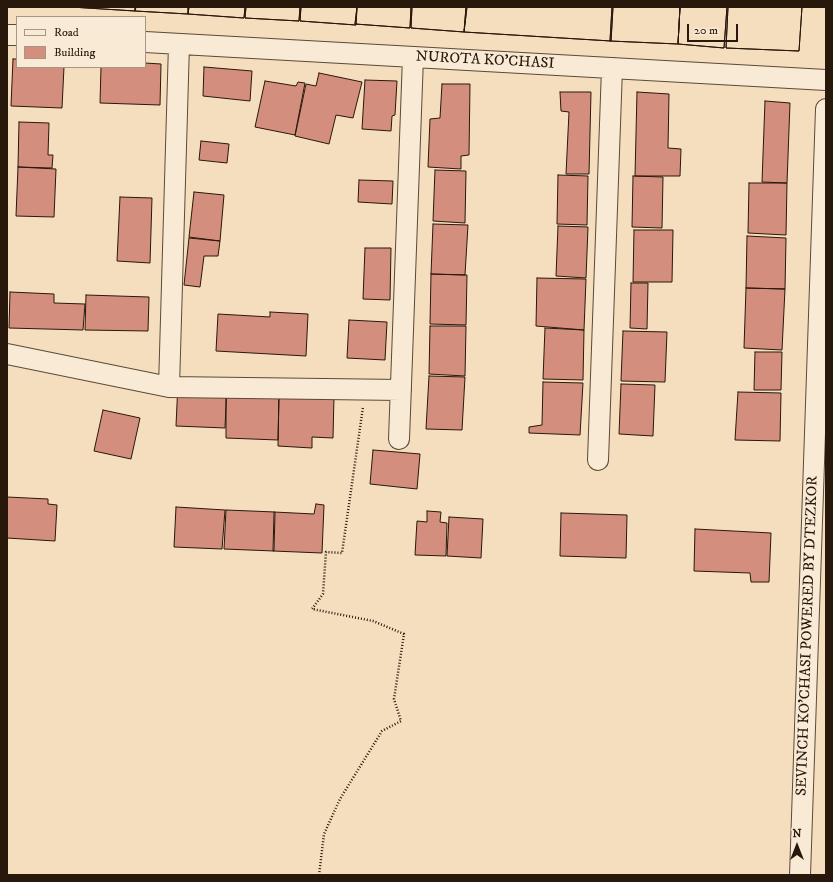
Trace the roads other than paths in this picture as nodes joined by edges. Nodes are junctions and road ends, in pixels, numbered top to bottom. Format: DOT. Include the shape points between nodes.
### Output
graph roads {
  1 [pos="146,42"];
  2 [pos="179,44"];
  3 [pos="414,57"];
  4 [pos="612,68"];
  5 [pos="826,80"];
  6 [pos="826,109"];
  7 [pos="7,354"];
  8 [pos="169,387"];
  9 [pos="401,390"];
  10 [pos="399,439"];
  11 [pos="598,460"];
  12 [pos="800,875"];
  1 -- 2 [label="street, NUROTA KO'CHASI"];
  2 -- 3 [label="street, NUROTA KO'CHASI"];
  2 -- 8 [label="street"];
  3 -- 4 [label="street, NUROTA KO'CHASI"];
  3 -- 9 [label="street"];
  4 -- 5 [label="street, NUROTA KO'CHASI"];
  4 -- 11 [label="street"];
  6 -- 12 [label="street, SEVINCH KO'CHASI POWERED BY DTEZKOR"];
  7 -- 8 [label="street"];
  8 -- 9 [label="street"];
  9 -- 10 [label="street"];
}
